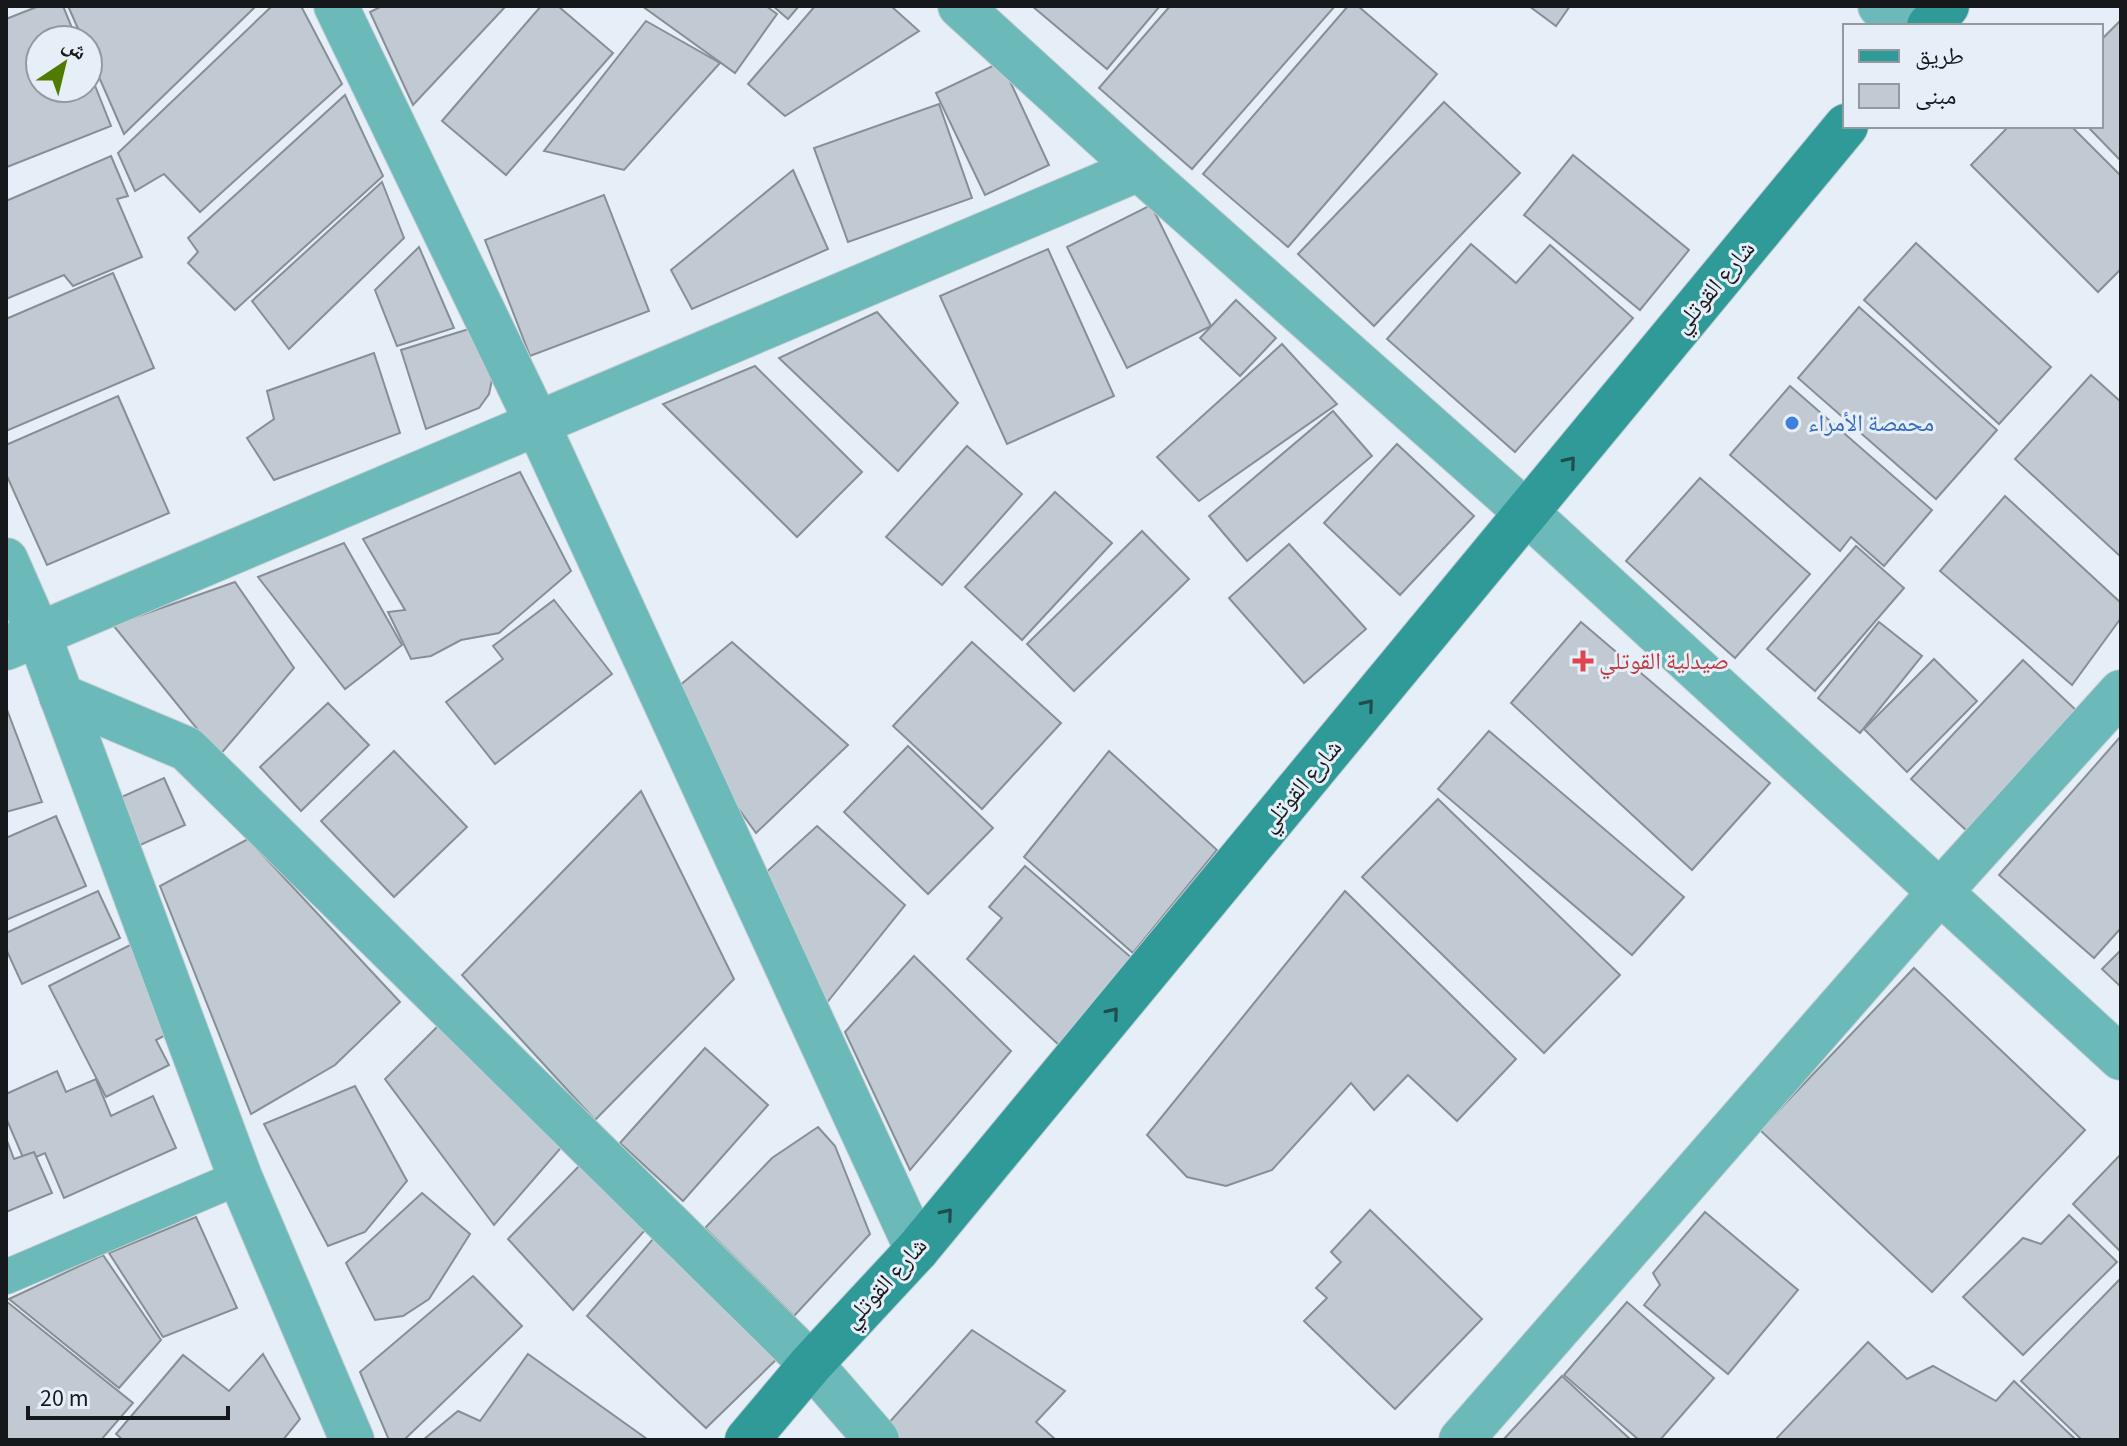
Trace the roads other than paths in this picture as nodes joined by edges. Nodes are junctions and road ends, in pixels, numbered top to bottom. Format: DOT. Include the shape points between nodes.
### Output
graph roads {
  1 [pos="336,6"];
  2 [pos="960,6"];
  3 [pos="1880,6"];
  4 [pos="1947,6"];
  5 [pos="1901,24"];
  6 [pos="1931,24"];
  7 [pos="1844,128"];
  8 [pos="1139,169"];
  9 [pos="537,423"];
  10 [pos="1527,513"];
  11 [pos="6,560"];
  12 [pos="22,641"];
  13 [pos="2121,692"];
  14 [pos="61,696"];
  15 [pos="1939,893"];
  16 [pos="2121,1058"];
  17 [pos="240,1177"];
  18 [pos="917,1250"];
  19 [pos="6,1277"];
  20 [pos="811,1364"];
  21 [pos="352,1440"];
  22 [pos="747,1440"];
  23 [pos="877,1440"];
  24 [pos="1461,1440"];
  1 -- 9 [label="street"];
  2 -- 8 [label="street"];
  3 -- 5 [label="street"];
  4 -- 6 [label="street"];
  10 -- 7 [label="street, شارع القوتلي, one-way"];
  8 -- 9 [label="street"];
  8 -- 10 [label="street"];
  9 -- 12 [label="street"];
  9 -- 18 [label="street"];
  10 -- 15 [label="street"];
  18 -- 10 [label="street, شارع القوتلي, one-way"];
  11 -- 12 [label="street"];
  12 -- 14 [label="street"];
  13 -- 15 [label="street"];
  14 -- 17 [label="street"];
  14 -- 20 [label="street" via="187,749"];
  15 -- 16 [label="street"];
  15 -- 24 [label="street"];
  17 -- 19 [label="lane"];
  17 -- 21 [label="street"];
  18 -- 20 [label="street, شارع القوتلي"];
  20 -- 22 [label="street, شارع القوتلي"];
  20 -- 23 [label="street"];
}
